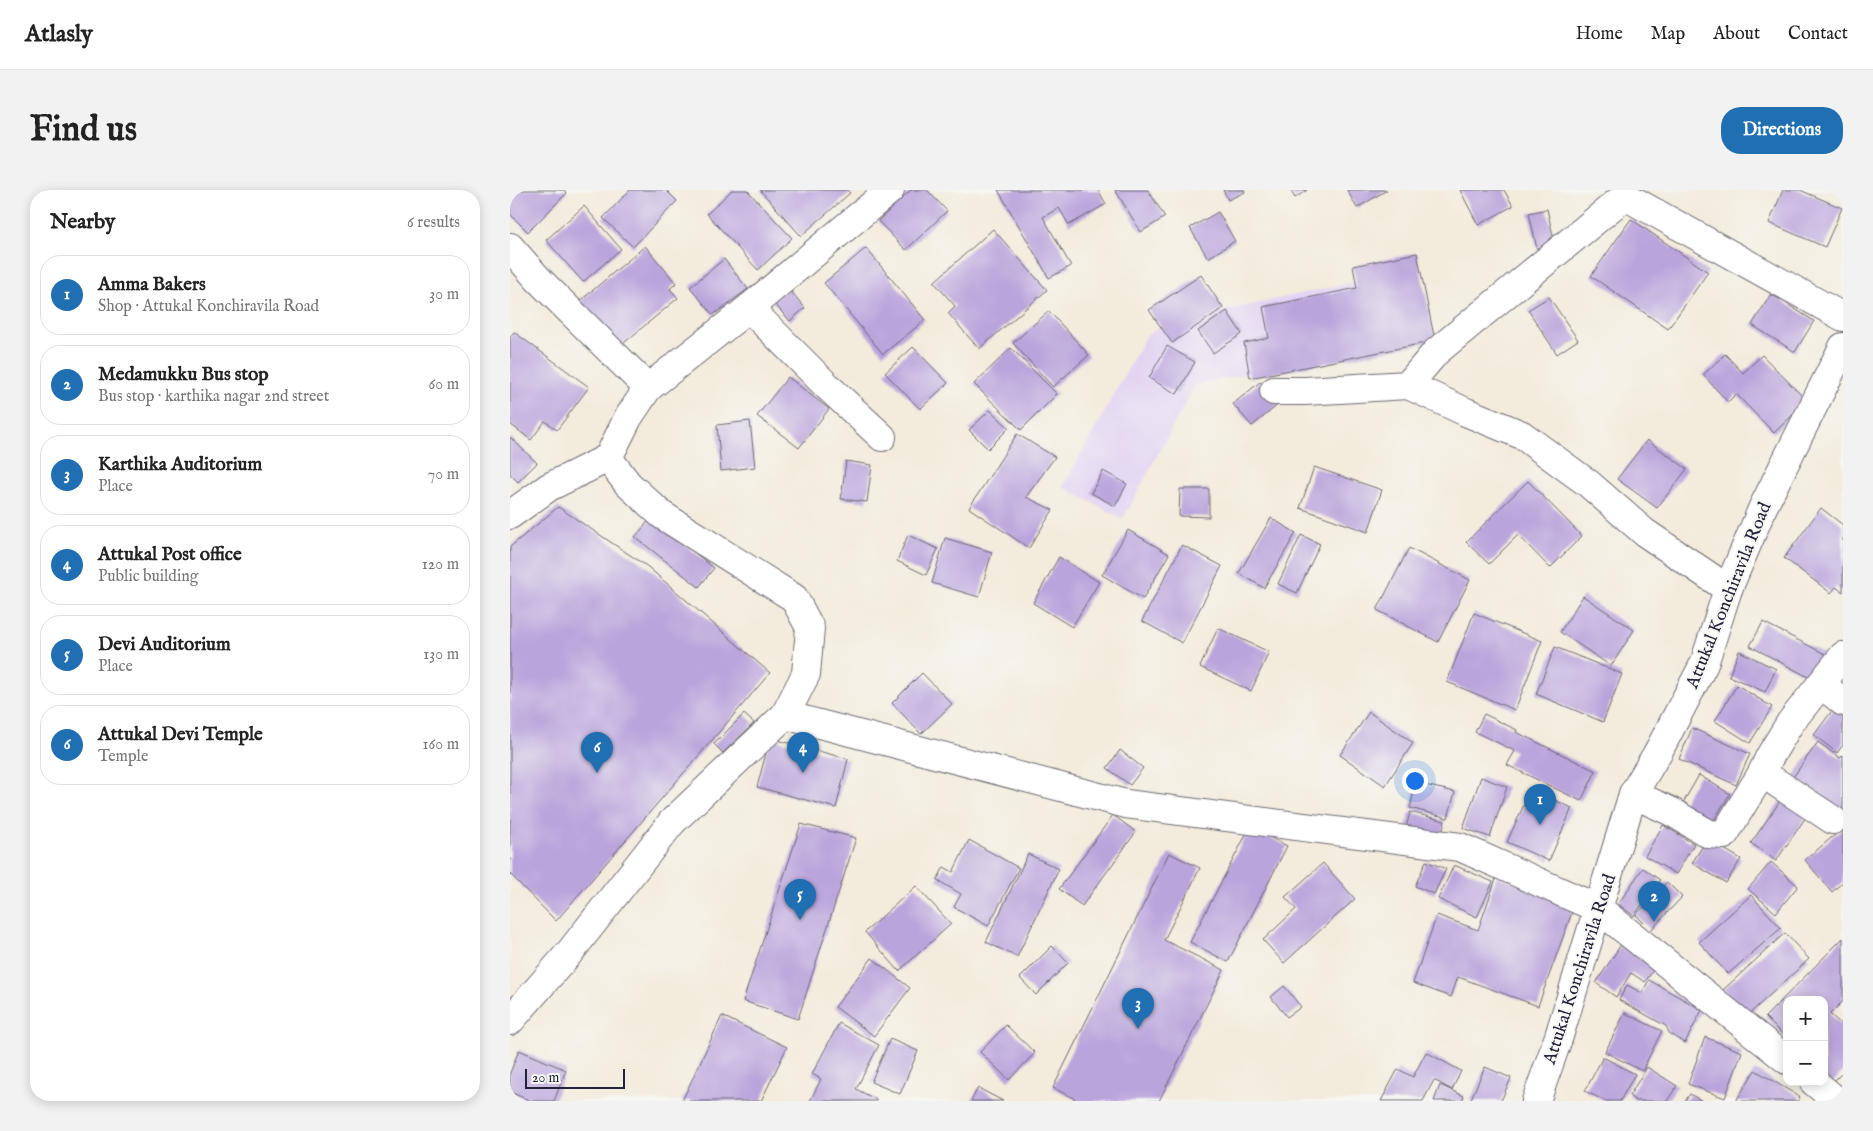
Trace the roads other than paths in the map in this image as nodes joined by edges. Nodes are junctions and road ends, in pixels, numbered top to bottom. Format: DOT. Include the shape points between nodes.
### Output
graph roads {
  1 [pos="890,190"];
  2 [pos="510,247"];
  3 [pos="748,308"];
  4 [pos="1843,317"];
  5 [pos="1843,347"];
  6 [pos="1408,385"];
  7 [pos="648,388"];
  8 [pos="1274,391"];
  9 [pos="882,437"];
  10 [pos="608,458"];
  11 [pos="510,515"];
  12 [pos="1728,589"];
  13 [pos="1843,656"];
  14 [pos="1821,684"];
  15 [pos="1843,702"];
  16 [pos="785,715"];
  17 [pos="1762,773"];
  18 [pos="1633,794"];
  19 [pos="1833,820"];
  20 [pos="1599,909"];
  21 [pos="510,1021"];
  22 [pos="1783,1057"];
  23 [pos="1819,1086"];
  24 [pos="1536,1101"];
  25 [pos="1837,1101"];
  1 -- 3 [label="street"];
  2 -- 7 [label="street"];
  3 -- 7 [label="street"];
  3 -- 9 [label="street"];
  4 -- 6 [label="street" via="1624,196 1436,352"];
  5 -- 12 [label="street, Attukal Konchiravila Road" via="1763,507"];
  6 -- 8 [label="street"];
  6 -- 12 [label="street" via="1522,435 1589,484 1644,532"];
  7 -- 10 [label="street"];
  10 -- 11 [label="street" via="549,487"];
  10 -- 16 [label="street" via="628,484 662,515 794,598 810,628 806,674"];
  12 -- 18 [label="street, Attukal Konchiravila Road" via="1704,664"];
  13 -- 14 [label="street"];
  14 -- 15 [label="street"];
  14 -- 17 [label="street" via="1790,723"];
  16 -- 20 [label="street" via="1126,804 1460,848"];
  16 -- 21 [label="street" via="672,822 570,952"];
  17 -- 18 [label="street" via="1724,835 1709,834"];
  17 -- 19 [label="street"];
  18 -- 20 [label="street, Attukal Konchiravila Road"];
  20 -- 22 [label="street"];
  20 -- 24 [label="street, Attukal Konchiravila Road"];
  23 -- 25 [label="street"];
}
